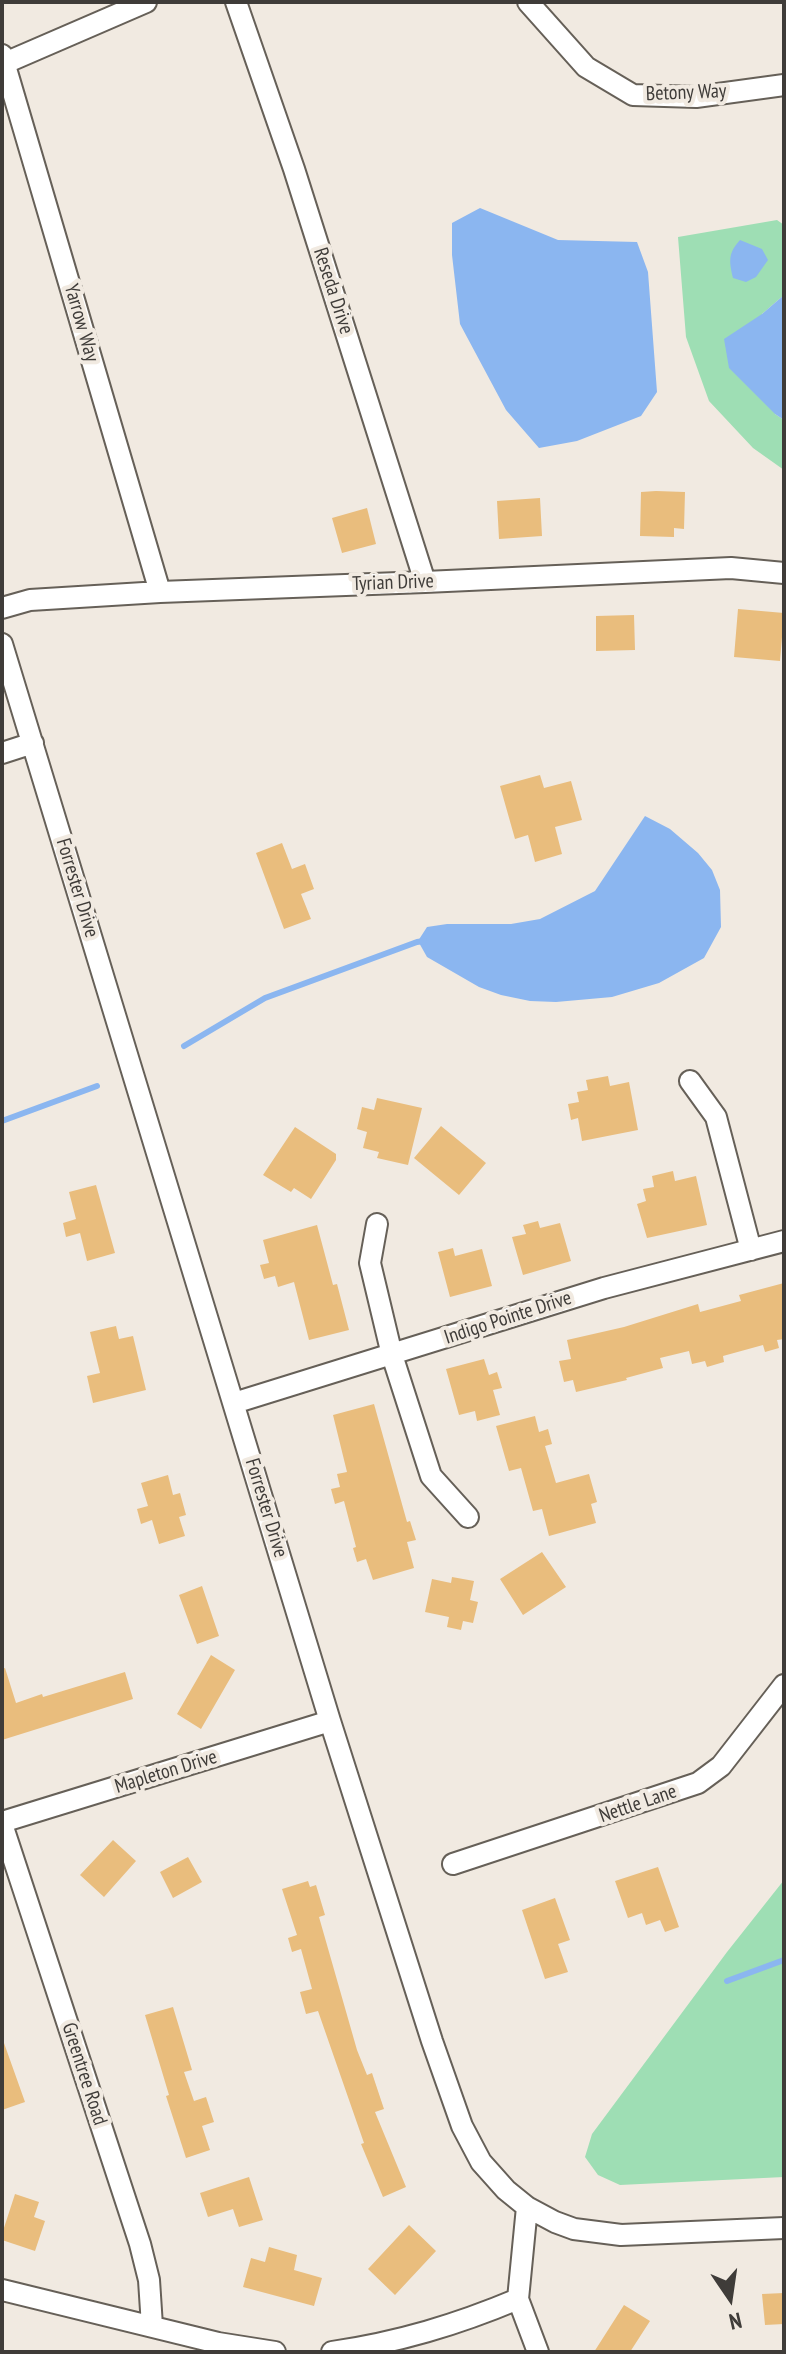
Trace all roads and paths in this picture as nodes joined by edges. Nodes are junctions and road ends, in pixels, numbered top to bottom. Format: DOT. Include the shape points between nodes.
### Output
graph roads {
  1 [pos="146,2"];
  2 [pos="236,2"];
  3 [pos="528,2"];
  4 [pos="4,59"];
  5 [pos="784,85"];
  6 [pos="784,573"];
  7 [pos="425,582"];
  8 [pos="160,592"];
  9 [pos="2,608"];
  10 [pos="2,644"];
  11 [pos="33,743"];
  12 [pos="2,753"];
  13 [pos="690,1081"];
  14 [pos="377,1224"];
  15 [pos="784,1241"];
  16 [pos="751,1250"];
  17 [pos="392,1355"];
  18 [pos="234,1403"];
  19 [pos="468,1517"];
  20 [pos="784,1685"];
  21 [pos="330,1721"];
  22 [pos="2,1823"];
  23 [pos="453,1864"];
  24 [pos="527,2207"];
  25 [pos="784,2228"];
  26 [pos="2,2290"];
  27 [pos="518,2299"];
  28 [pos="152,2326"];
  29 [pos="275,2352"];
  30 [pos="332,2352"];
  31 [pos="538,2352"];
  1 -- 4 [label="street"];
  2 -- 7 [label="street, Reseda Drive"];
  3 -- 5 [label="street, Betony Way" via="586,67 633,95 696,97"];
  4 -- 8 [label="street, Yarrow Way"];
  6 -- 7 [label="street, Tyrian Drive" via="731,568"];
  7 -- 8 [label="street, Tyrian Drive"];
  8 -- 9 [label="street, Tyrian Drive" via="30,600"];
  10 -- 11 [label="street, Forrester Drive"];
  11 -- 12 [label="street"];
  11 -- 18 [label="street, Forrester Drive"];
  13 -- 16 [label="street" via="716,1117"];
  14 -- 17 [label="street" via="370,1263"];
  15 -- 16 [label="street, Indigo Pointe Drive"];
  16 -- 17 [label="street, Indigo Pointe Drive" via="604,1288"];
  17 -- 18 [label="street, Indigo Pointe Drive"];
  17 -- 19 [label="street" via="431,1476"];
  18 -- 21 [label="street, Forrester Drive"];
  20 -- 23 [label="street, Nettle Lane" via="721,1766 698,1783"];
  21 -- 22 [label="street, Mapleton Drive"];
  21 -- 24 [label="street, Forrester Drive" via="462,2126 493,2177"];
  22 -- 28 [label="street, Greentree Road" via="140,2244"];
  24 -- 25 [label="street, Forrester Drive" via="574,2229 621,2235"];
  24 -- 27 [label="street"];
  26 -- 28 [label="street"];
  27 -- 30 [label="street" via="431,2332"];
  27 -- 31 [label="street"];
  28 -- 29 [label="street"];
}
